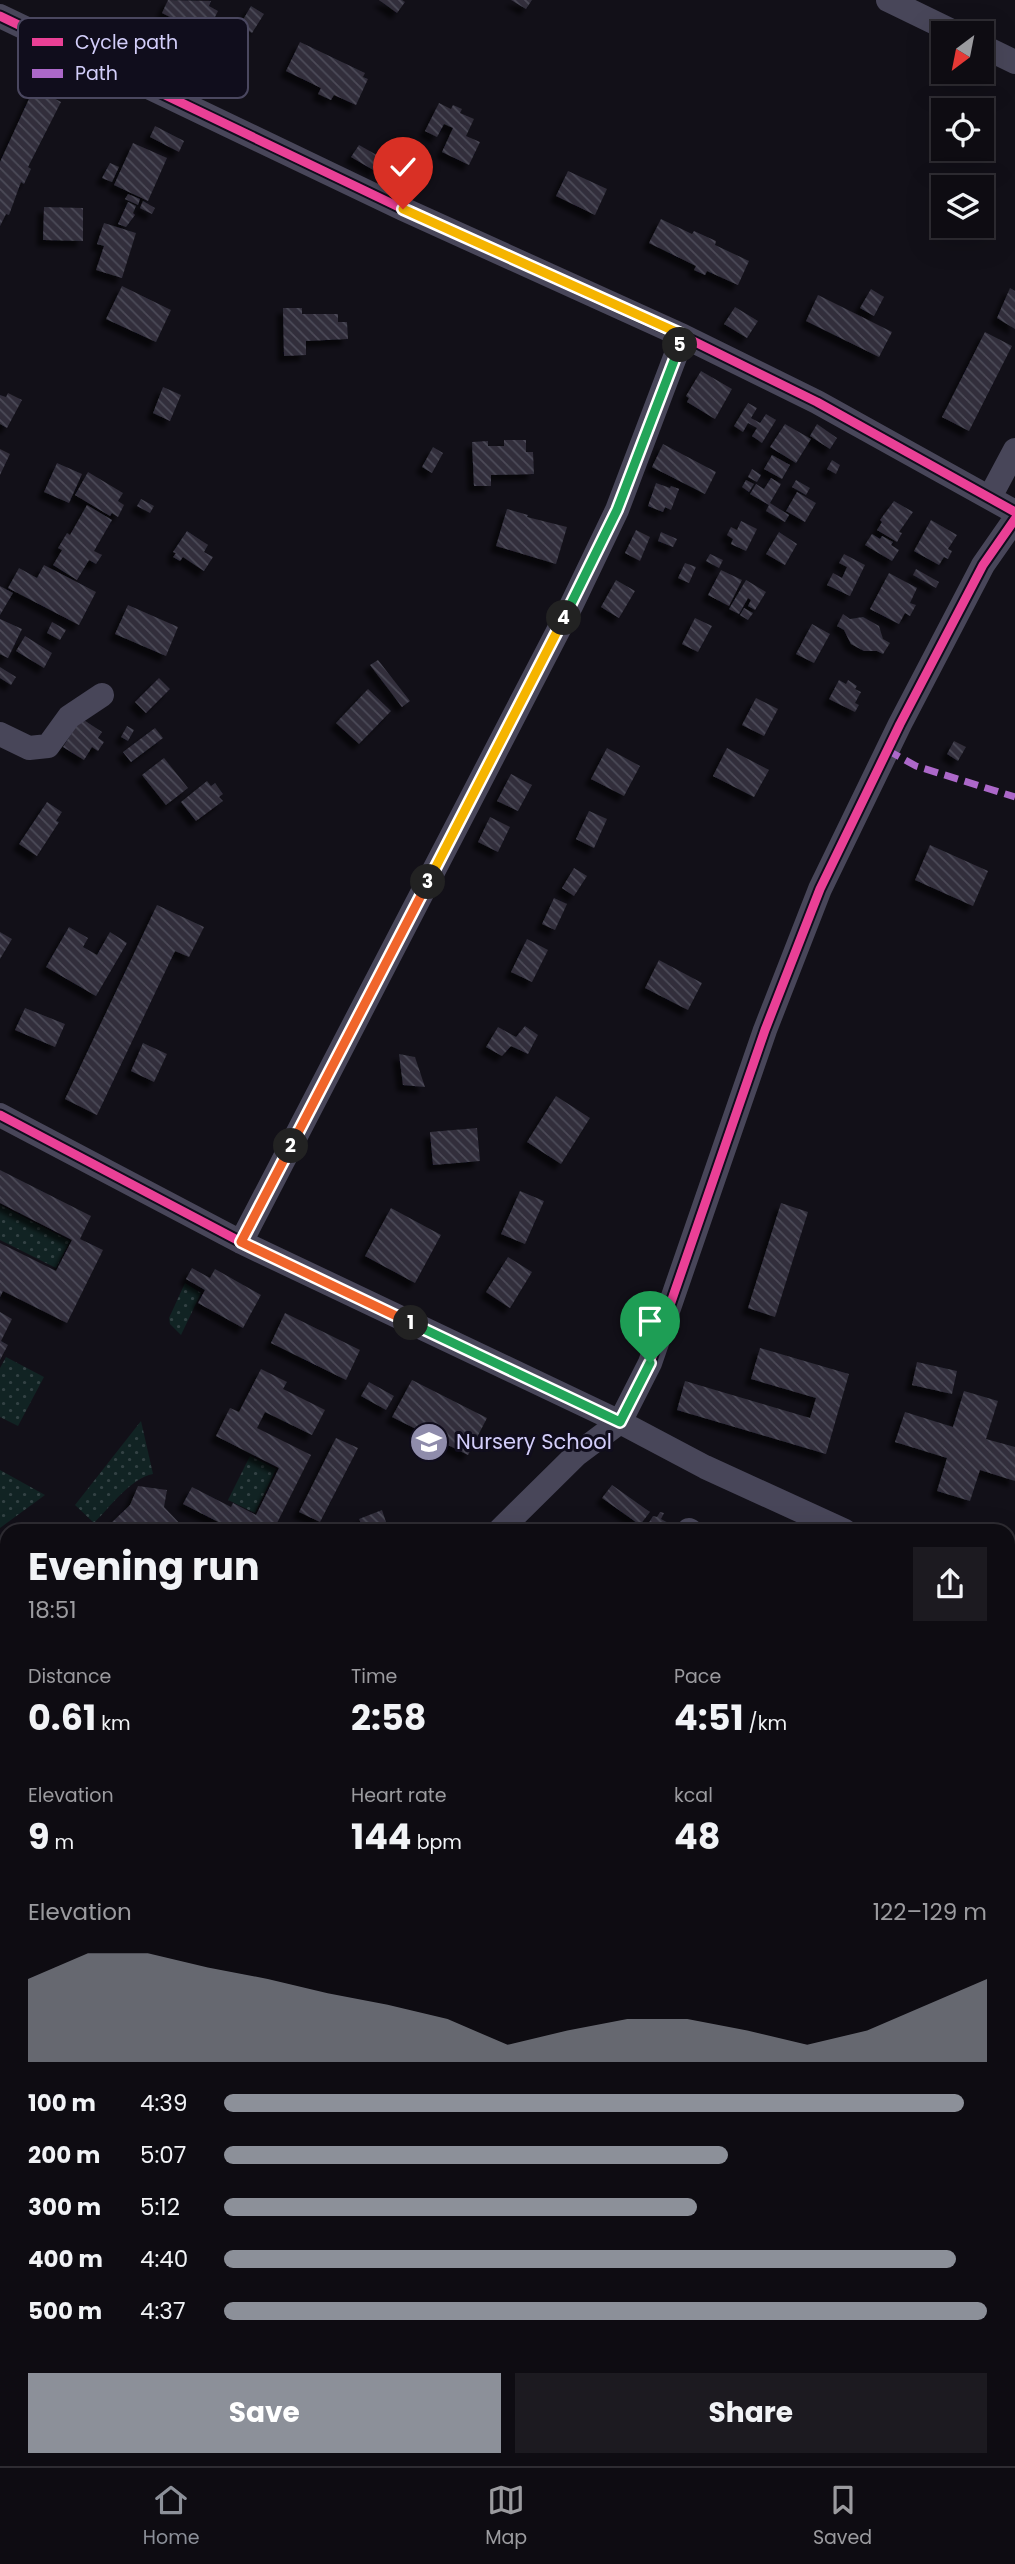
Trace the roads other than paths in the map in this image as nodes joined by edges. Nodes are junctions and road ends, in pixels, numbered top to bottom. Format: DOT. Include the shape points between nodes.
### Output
graph roads {
  1 [pos="888,0"];
  2 [pos="0,16"];
  3 [pos="931,21"];
  4 [pos="18,25"];
  5 [pos="994,52"];
  6 [pos="1015,62"];
  7 [pos="171,98"];
  8 [pos="683,335"];
  9 [pos="1015,450"];
  10 [pos="989,497"];
  11 [pos="1015,512"];
  12 [pos="1015,519"];
  13 [pos="102,695"];
  14 [pos="0,734"];
  15 [pos="0,1115"];
  16 [pos="241,1242"];
  17 [pos="620,1422"];
  18 [pos="506,1524"];
  19 [pos="822,1524"];
  1 -- 3 [label="street"];
  2 -- 4 [label="street"];
  5 -- 6 [label="street"];
  7 -- 8 [label="street"];
  8 -- 10 [label="street"];
  8 -- 16 [label="street" via="617,510 577,594"];
  9 -- 10 [label="street"];
  10 -- 11 [label="street"];
  12 -- 17 [label="street" via="977,578 900,724 820,889 765,1030 650,1363"];
  13 -- 14 [label="street" via="69,717 48,746 29,748"];
  15 -- 16 [label="street"];
  16 -- 17 [label="street"];
  17 -- 18 [label="street" via="576,1455"];
  17 -- 19 [label="street"];
}
